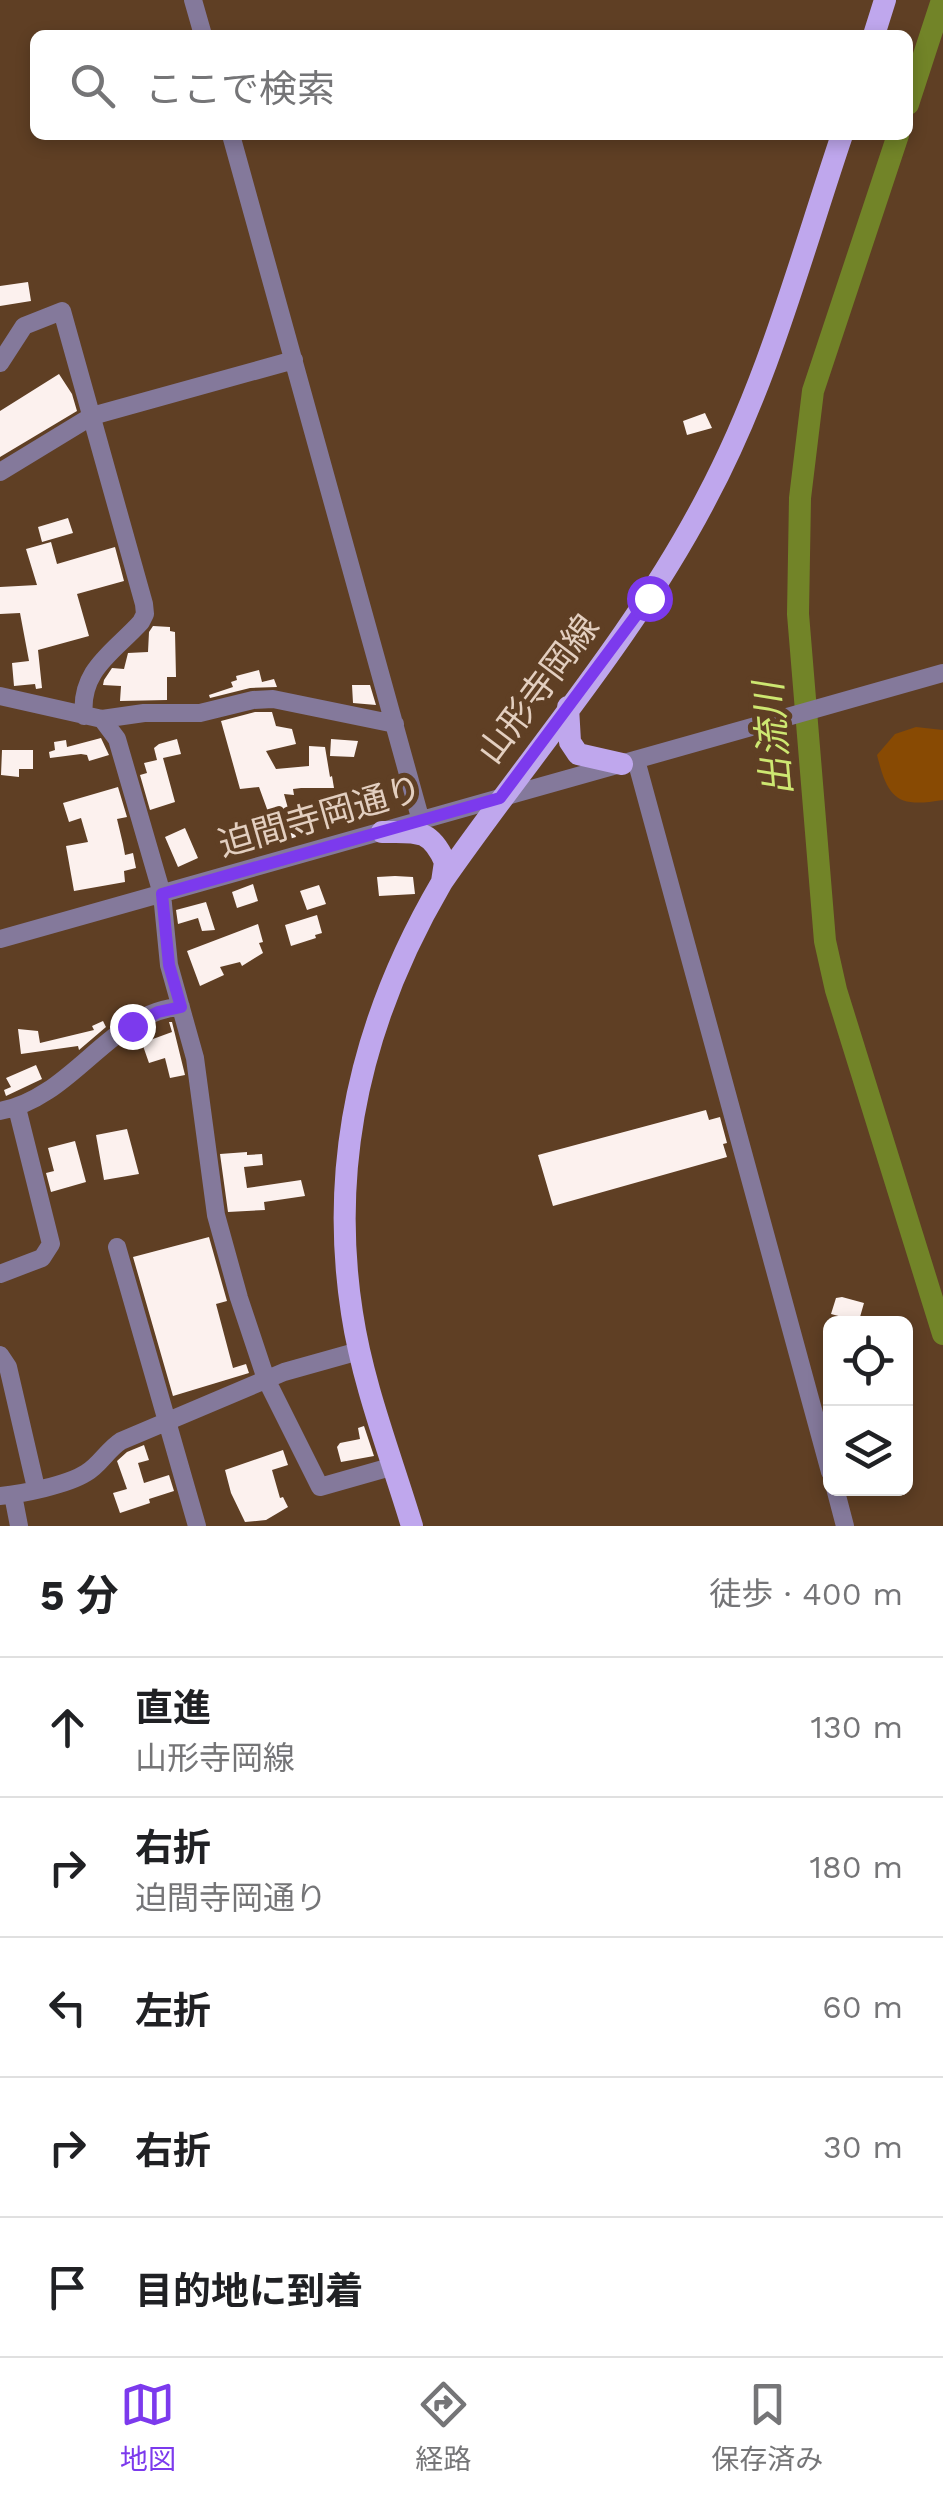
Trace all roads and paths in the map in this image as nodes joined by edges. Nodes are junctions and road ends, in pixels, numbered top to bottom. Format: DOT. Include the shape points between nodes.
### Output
graph roads {
  1 [pos="193,0"];
  2 [pos="885,0"];
  3 [pos="202,30"];
  4 [pos="876,30"];
  5 [pos="232,140"];
  6 [pos="840,140"];
  7 [pos="294,360"];
  8 [pos="0,362"];
  9 [pos="92,416"];
  10 [pos="0,472"];
  11 [pos="943,672"];
  12 [pos="0,696"];
  13 [pos="568,707"];
  14 [pos="93,717"];
  15 [pos="395,724"];
  16 [pos="629,762"];
  17 [pos="500,798"];
  18 [pos="422,821"];
  19 [pos="382,832"];
  20 [pos="442,882"];
  21 [pos="162,894"];
  22 [pos="0,939"];
  23 [pos="181,1007"];
  24 [pos="8,1109"];
  25 [pos="117,1247"];
  26 [pos="0,1274"];
  27 [pos="359,1352"];
  28 [pos="0,1355"];
  29 [pos="266,1379"];
  30 [pos="168,1422"];
  31 [pos="823,1447"];
  32 [pos="394,1466"];
  33 [pos="36,1488"];
  34 [pos="6,1495"];
  35 [pos="837,1496"];
  36 [pos="19,1526"];
  37 [pos="197,1526"];
  38 [pos="412,1526"];
  39 [pos="845,1526"];
  1 -- 3 [label="street"];
  2 -- 4 [label="main road"];
  5 -- 7 [label="street"];
  6 -- 13 [label="main road, 山形寺岡線" via="767,367 707,499 649,598"];
  7 -- 9 [label="street"];
  7 -- 15 [label="street"];
  8 -- 9 [label="street" via="24,326 62,311"];
  9 -- 10 [label="street"];
  9 -- 14 [label="street" via="145,614 90,676 84,691"];
  11 -- 16 [label="street, 迫間寺岡通り"];
  12 -- 14 [label="street"];
  13 -- 16 [label="main road" via="570,742 578,754"];
  13 -- 17 [label="main road, 山形寺岡線"];
  14 -- 15 [label="street" via="200,713 273,699"];
  14 -- 21 [label="street" via="116,739"];
  15 -- 18 [label="street"];
  16 -- 17 [label="street, 迫間寺岡通り"];
  16 -- 31 [label="street"];
  17 -- 18 [label="street, 迫間寺岡通り"];
  17 -- 20 [label="main road, 山形寺岡線"];
  18 -- 19 [label="street, 迫間寺岡通り"];
  19 -- 20 [label="main road" via="430,838 445,862"];
  19 -- 21 [label="street, 迫間寺岡通り"];
  20 -- 27 [label="main road, 山形寺岡線" via="389,983 358,1088 345,1201"];
  21 -- 22 [label="street, 迫間寺岡通り"];
  21 -- 23 [label="street"];
  23 -- 24 [label="street" via="132,1026 60,1085"];
  23 -- 29 [label="street" via="204,1109 216,1215"];
  24 -- 26 [label="street" via="51,1244 42,1258"];
  25 -- 30 [label="street"];
  27 -- 29 [label="street"];
  27 -- 32 [label="main road, 山形寺岡線"];
  28 -- 33 [label="street"];
  29 -- 30 [label="street"];
  29 -- 32 [label="street" via="320,1487"];
  30 -- 33 [label="street" via="108,1449 90,1471"];
  30 -- 37 [label="street"];
  32 -- 38 [label="main road, 山形寺岡線"];
  33 -- 34 [label="street"];
  34 -- 36 [label="street"];
  35 -- 39 [label="street"];
}
